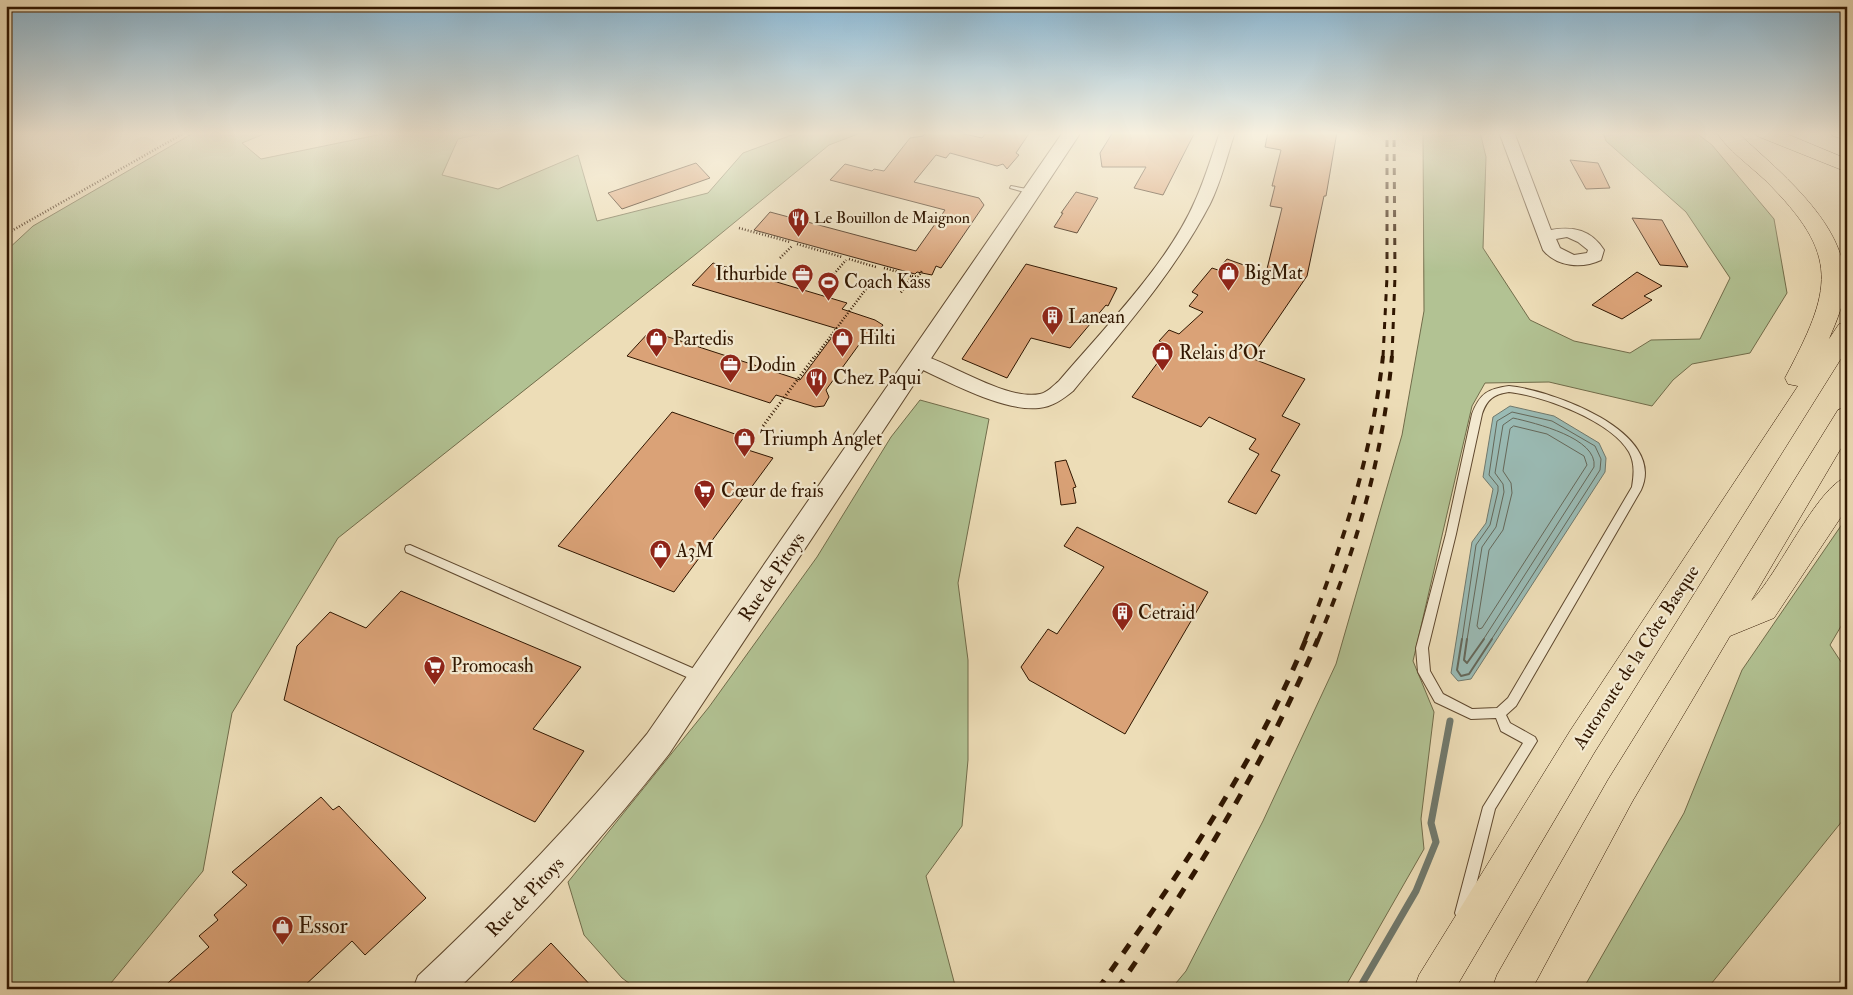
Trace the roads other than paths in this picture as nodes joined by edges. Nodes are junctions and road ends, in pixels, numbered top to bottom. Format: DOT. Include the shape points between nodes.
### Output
graph roads {
  1 [pos="1033,178"];
  2 [pos="1211,178"];
  3 [pos="1524,178"];
  4 [pos="1774,178"];
  5 [pos="1547,240"];
  6 [pos="1847,330"];
  7 [pos="919,360"];
  8 [pos="1847,416"];
  9 [pos="1784,427"];
  10 [pos="1847,487"];
  11 [pos="410,549"];
  12 [pos="1719,627"];
  13 [pos="704,679"];
  14 [pos="1500,713"];
  15 [pos="1450,958"];
  16 [pos="431,989"];
  17 [pos="1432,989"];
  18 [pos="1511,989"];
  1 -- 7 [label="street, Rue de Pitoys"];
  2 -- 7 [label="street" via="1203,202 1178,246 1066,386 1052,397 1039,401 1021,400"];
  3 -- 5 [label="street"];
  4 -- 9 [label="highway" via="1803,208 1826,248 1835,277 1818,338 1791,388"];
  6 -- 9 [label="highway, Autoroute de la Côte Basque"];
  7 -- 13 [label="street, Rue de Pitoys"];
  8 -- 12 [label="highway"];
  9 -- 15 [label="highway, Autoroute de la Côte Basque" via="1582,742"];
  10 -- 12 [label="highway" via="1763,609"];
  11 -- 13 [label="lane"];
  12 -- 18 [label="highway" via="1620,790"];
  13 -- 16 [label="street, Rue de Pitoys" via="658,744 598,819 490,933"];
  14 -- 14 [label="lane" via="1512,702 1637,487 1640,474 1638,460 1630,445 1618,434 1593,416 1526,391 1498,390 1484,398 1476,414 1422,648 1424,672 1439,698 1471,714"];
  14 -- 15 [label="lane" via="1504,727 1531,741 1490,807"];
  15 -- 17 [label="highway, Autoroute de la Côte Basque"];
}
